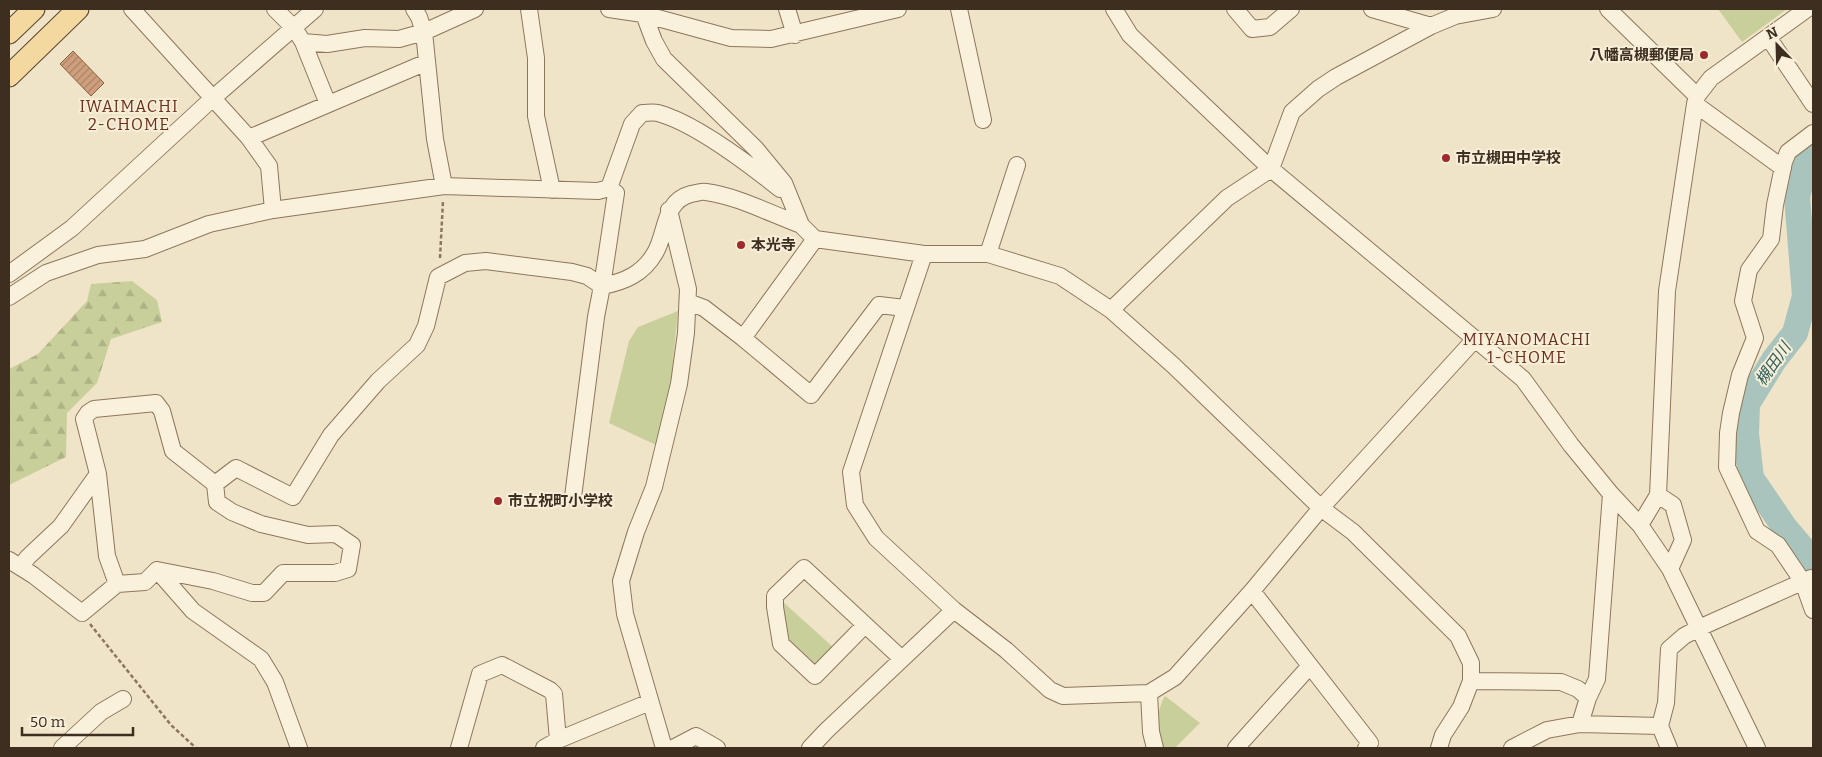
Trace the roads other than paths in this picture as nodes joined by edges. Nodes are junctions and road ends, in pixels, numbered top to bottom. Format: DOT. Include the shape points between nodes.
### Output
graph roads {
  1 [pos="34,9"];
  2 [pos="78,9"];
  3 [pos="132,9"];
  4 [pos="275,9"];
  5 [pos="315,9"];
  6 [pos="414,9"];
  7 [pos="475,9"];
  8 [pos="529,9"];
  9 [pos="610,9"];
  10 [pos="786,9"];
  11 [pos="898,9"];
  12 [pos="959,9"];
  13 [pos="1114,9"];
  14 [pos="1235,9"];
  15 [pos="1291,9"];
  16 [pos="1372,9"];
  17 [pos="1494,9"];
  18 [pos="1608,9"];
  19 [pos="1807,9"];
  20 [pos="642,12"];
  21 [pos="1453,12"];
  22 [pos="1430,26"];
  23 [pos="294,28"];
  24 [pos="424,32"];
  25 [pos="9,33"];
  26 [pos="795,34"];
  27 [pos="1768,37"];
  28 [pos="303,42"];
  29 [pos="427,62"];
  30 [pos="9,76"];
  31 [pos="213,98"];
  32 [pos="1696,100"];
  33 [pos="328,104"];
  34 [pos="1813,104"];
  35 [pos="983,120"];
  36 [pos="1813,133"];
  37 [pos="249,138"];
  38 [pos="1017,165"];
  39 [pos="1783,168"];
  40 [pos="1271,169"];
  41 [pos="444,186"];
  42 [pos="609,188"];
  43 [pos="552,190"];
  44 [pos="789,197"];
  45 [pos="273,210"];
  46 [pos="669,210"];
  47 [pos="801,225"];
  48 [pos="815,238"];
  49 [pos="924,254"];
  50 [pos="988,254"];
  51 [pos="9,274"];
  52 [pos="602,286"];
  53 [pos="9,297"];
  54 [pos="688,302"];
  55 [pos="905,308"];
  56 [pos="1111,310"];
  57 [pos="743,338"];
  58 [pos="1475,339"];
  59 [pos="98,474"];
  60 [pos="215,484"];
  61 [pos="1611,494"];
  62 [pos="1658,495"];
  63 [pos="572,497"];
  64 [pos="1321,508"];
  65 [pos="1640,525"];
  66 [pos="14,564"];
  67 [pos="1670,569"];
  68 [pos="157,570"];
  69 [pos="1808,580"];
  70 [pos="117,584"];
  71 [pos="1252,591"];
  72 [pos="954,610"];
  73 [pos="1813,610"];
  74 [pos="866,625"];
  75 [pos="1699,628"];
  76 [pos="902,659"];
  77 [pos="1309,667"];
  78 [pos="1471,681"];
  79 [pos="1149,693"];
  80 [pos="1588,698"];
  81 [pos="123,700"];
  82 [pos="650,702"];
  83 [pos="1580,724"];
  84 [pos="1660,726"];
  85 [pos="551,744"];
  86 [pos="62,748"];
  87 [pos="299,748"];
  88 [pos="459,748"];
  89 [pos="664,748"];
  90 [pos="673,748"];
  91 [pos="716,748"];
  92 [pos="810,748"];
  93 [pos="1155,748"];
  94 [pos="1236,748"];
  95 [pos="1366,748"];
  96 [pos="1440,748"];
  97 [pos="1512,748"];
  98 [pos="1669,748"];
  99 [pos="1757,748"];
  1 -- 25 [label="main road"];
  2 -- 30 [label="main road"];
  3 -- 31 [label="street"];
  4 -- 23 [label="street"];
  5 -- 23 [label="street"];
  6 -- 24 [label="street"];
  7 -- 24 [label="street"];
  8 -- 43 [label="street" via="536,58 536,116"];
  9 -- 20 [label="street"];
  10 -- 26 [label="street"];
  11 -- 26 [label="street"];
  12 -- 35 [label="street"];
  13 -- 40 [label="street" via="1130,35"];
  14 -- 15 [label="street" via="1252,28 1270,27"];
  16 -- 22 [label="street"];
  17 -- 21 [label="street"];
  18 -- 32 [label="street"];
  19 -- 27 [label="street"];
  20 -- 26 [label="street" via="731,38 771,40"];
  20 -- 44 [label="street" via="664,59 756,149 784,183"];
  21 -- 22 [label="street"];
  22 -- 40 [label="street" via="1336,77 1292,112"];
  23 -- 28 [label="street"];
  23 -- 31 [label="street"];
  24 -- 28 [label="street" via="399,38 365,38 327,44"];
  24 -- 29 [label="street"];
  27 -- 32 [label="street" via="1711,78"];
  27 -- 34 [label="street"];
  28 -- 33 [label="street"];
  29 -- 33 [label="street"];
  29 -- 41 [label="street" via="435,139"];
  31 -- 37 [label="street"];
  31 -- 51 [label="street" via="72,228"];
  32 -- 39 [label="street"];
  32 -- 62 [label="street" via="1667,291"];
  33 -- 37 [label="street"];
  36 -- 39 [label="street" via="1788,152"];
  37 -- 45 [label="street" via="270,166"];
  38 -- 50 [label="street"];
  39 -- 69 [label="street" via="1771,239 1749,270 1742,300 1755,338 1740,375 1731,413 1727,467 1758,531 1778,546"];
  40 -- 56 [label="street" via="1227,198"];
  40 -- 58 [label="street"];
  41 -- 43 [label="street"];
  41 -- 45 [label="street"];
  42 -- 43 [label="street" via="598,191"];
  42 -- 44 [label="street" via="632,124 642,113 657,113 718,144"];
  42 -- 52 [label="street" via="616,193"];
  44 -- 47 [label="street"];
  45 -- 53 [label="street" via="209,224 145,249 98,255 46,273"];
  46 -- 47 [label="street" via="683,196 704,192 734,199"];
  46 -- 52 [label="street" via="655,253 640,271 621,282"];
  46 -- 54 [label="street" via="688,289"];
  47 -- 48 [label="street"];
  48 -- 49 [label="street"];
  48 -- 57 [label="street"];
  49 -- 50 [label="street"];
  49 -- 55 [label="street"];
  50 -- 56 [label="street" via="1060,276"];
  52 -- 60 [label="street" via="587,276 572,272 486,261 465,263 438,277 426,326 416,345 378,381 331,435 293,497 236,468"];
  52 -- 63 [label="street"];
  54 -- 57 [label="street" via="704,308"];
  54 -- 82 [label="street" via="679,384 654,488 621,581 625,614"];
  55 -- 57 [label="street" via="879,305 811,395"];
  55 -- 72 [label="street" via="851,472 854,505 876,538"];
  56 -- 64 [label="street"];
  58 -- 61 [label="street" via="1523,379"];
  58 -- 64 [label="street"];
  59 -- 60 [label="street" via="84,419 88,413 94,409 156,403 162,411 173,451"];
  59 -- 66 [label="street" via="61,526 28,557"];
  59 -- 70 [label="street" via="107,556"];
  60 -- 68 [label="street" via="217,502 261,524 308,535 336,534 352,545 348,569 335,573 283,573 264,593 252,593"];
  61 -- 65 [label="street"];
  61 -- 80 [label="street" via="1597,679"];
  62 -- 65 [label="street"];
  62 -- 67 [label="street" via="1673,505 1684,540"];
  64 -- 71 [label="street"];
  64 -- 78 [label="street" via="1353,532 1458,636 1471,663"];
  65 -- 67 [label="street"];
  66 -- 70 [label="street" via="33,574 82,613"];
  67 -- 75 [label="street"];
  68 -- 70 [label="street" via="145,582"];
  68 -- 87 [label="street" via="193,611 261,659 274,682"];
  69 -- 73 [label="street"];
  69 -- 75 [label="street"];
  71 -- 77 [label="street"];
  71 -- 79 [label="street" via="1175,677"];
  72 -- 76 [label="street"];
  72 -- 79 [label="street" via="1006,650 1050,690 1063,696"];
  74 -- 74 [label="street" via="804,568 775,596 781,644 815,676"];
  74 -- 76 [label="street"];
  75 -- 84 [label="street" via="1669,649 1666,703"];
  75 -- 99 [label="street"];
  76 -- 92 [label="street"];
  77 -- 94 [label="street"];
  77 -- 95 [label="street" via="1370,742"];
  78 -- 80 [label="street" via="1561,682 1578,689"];
  78 -- 96 [label="street"];
  79 -- 93 [label="street"];
  80 -- 83 [label="street"];
  81 -- 86 [label="street" via="100,712"];
  82 -- 85 [label="street"];
  82 -- 89 [label="street"];
  83 -- 84 [label="street"];
  83 -- 97 [label="street" via="1547,730"];
  84 -- 98 [label="street"];
  85 -- 88 [label="street" via="554,694 502,665 480,674"];
  90 -- 91 [label="street" via="696,736"];
}
